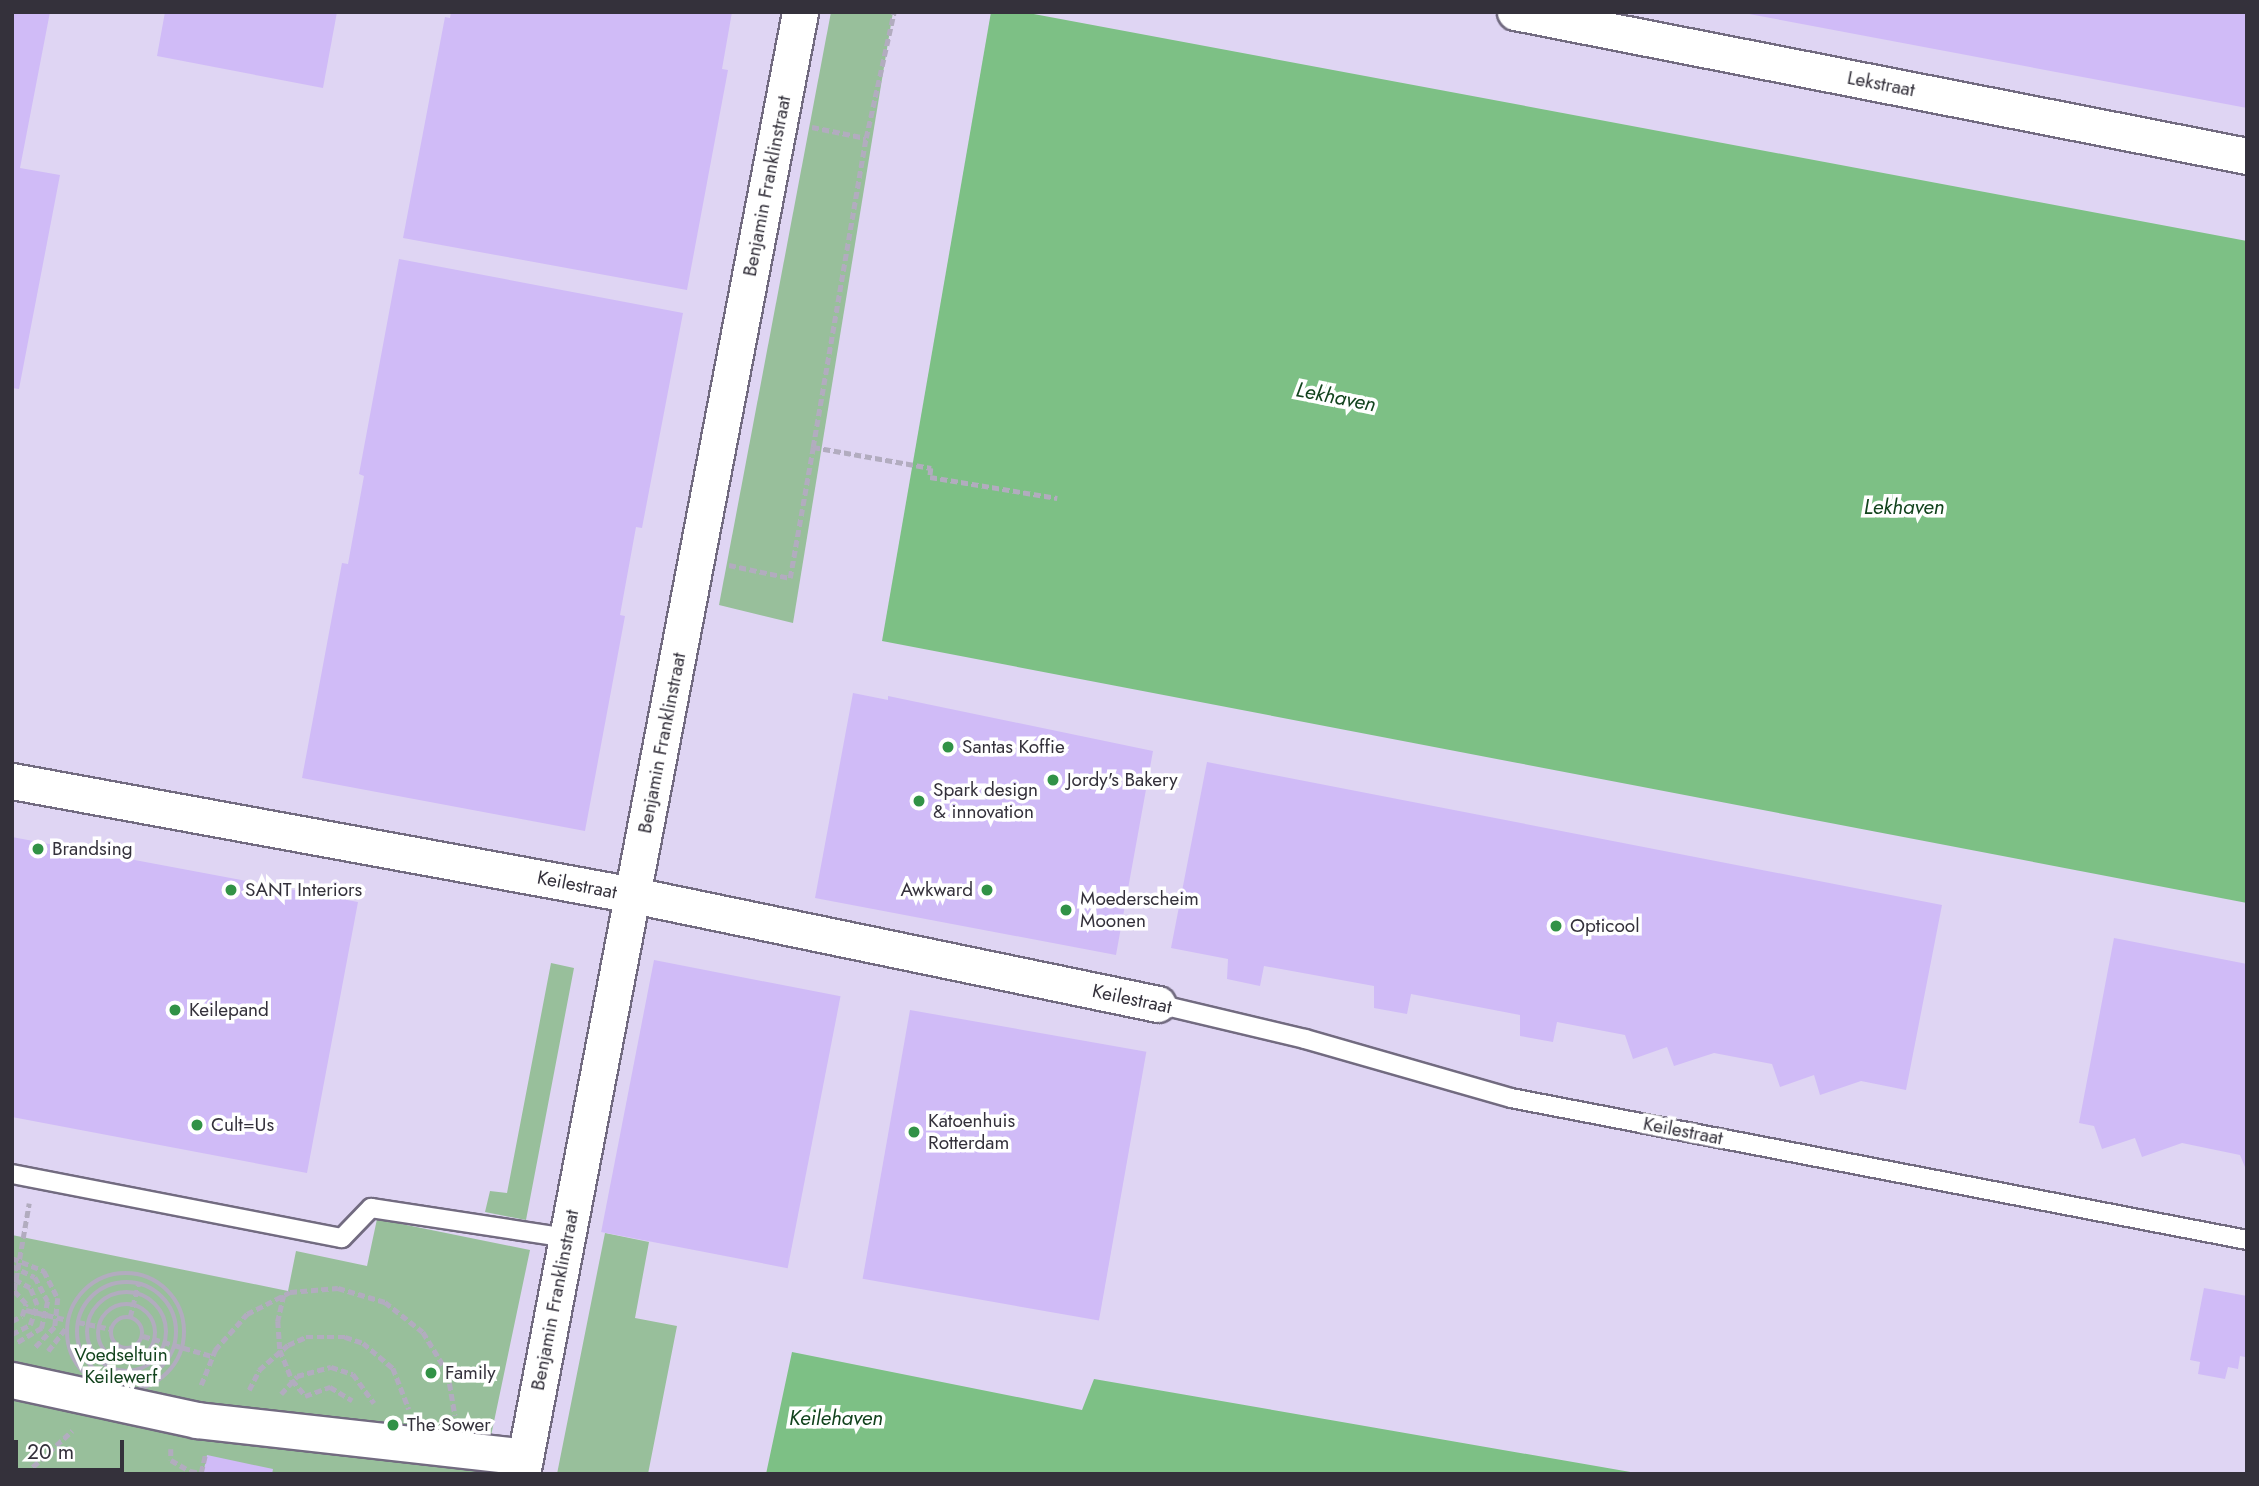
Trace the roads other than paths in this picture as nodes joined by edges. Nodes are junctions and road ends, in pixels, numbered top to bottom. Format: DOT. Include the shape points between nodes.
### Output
graph roads {
  1 [pos="800,12"];
  2 [pos="1515,12"];
  3 [pos="2247,156"];
  4 [pos="12,781"];
  5 [pos="634,895"];
  6 [pos="1158,1004"];
  7 [pos="12,1174"];
  8 [pos="567,1238"];
  9 [pos="2247,1240"];
  10 [pos="18,1366"];
  11 [pos="524,1465"];
  1 -- 5 [label="street, Benjamin Franklinstraat"];
  2 -- 3 [label="street, Lekstraat"];
  4 -- 5 [label="street, Keilestraat"];
  5 -- 6 [label="street, Keilestraat"];
  5 -- 8 [label="street, Benjamin Franklinstraat"];
  6 -- 9 [label="lane, Keilestraat" via="1305,1039 1511,1098"];
  7 -- 8 [label="lane" via="342,1238 371,1208"];
  8 -- 11 [label="street, Benjamin Franklinstraat"];
  10 -- 11 [label="street" via="89,1400 197,1420 453,1447"];
}
